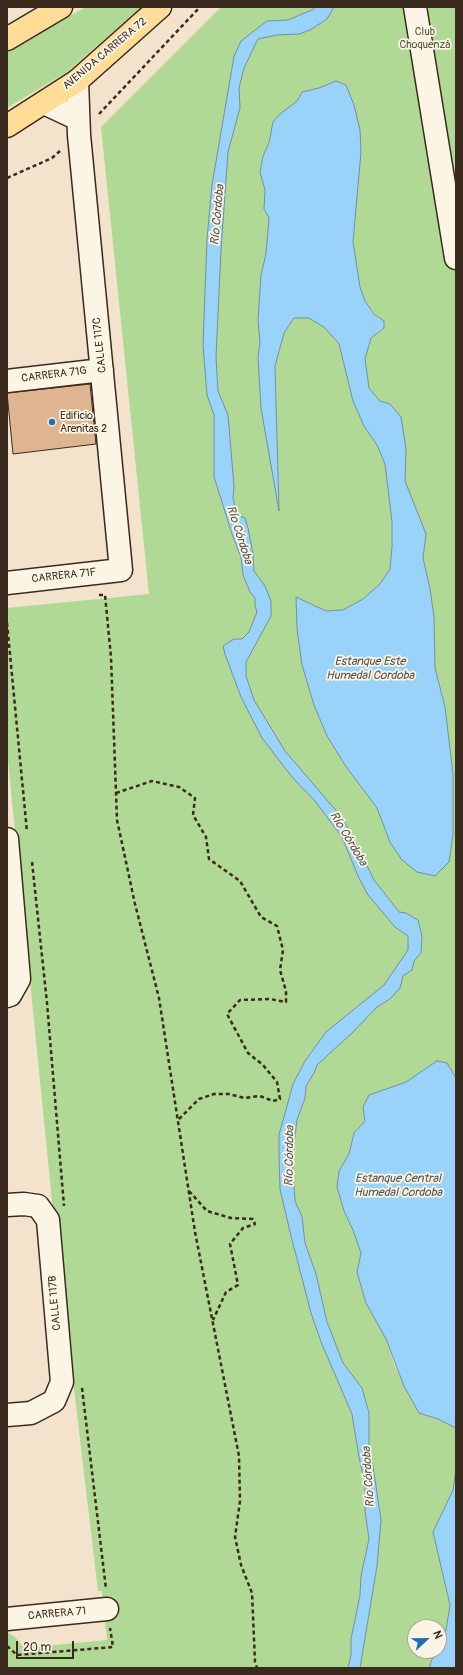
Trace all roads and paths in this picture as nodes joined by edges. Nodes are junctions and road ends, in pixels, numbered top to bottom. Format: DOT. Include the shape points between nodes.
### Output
graph roads {
  1 [pos="61,7"];
  2 [pos="160,7"];
  3 [pos="200,7"];
  4 [pos="415,7"];
  5 [pos="7,39"];
  6 [pos="76,81"];
  7 [pos="44,103"];
  8 [pos="7,126"];
  9 [pos="78,127"];
  10 [pos="7,178"];
  11 [pos="456,258"];
  12 [pos="102,370"];
  13 [pos="7,381"];
  14 [pos="121,570"];
  15 [pos="7,583"];
  16 [pos="97,596"];
  17 [pos="7,623"];
  18 [pos="116,793"];
  19 [pos="17,837"];
  20 [pos="31,856"];
  21 [pos="9,996"];
  22 [pos="178,1120"];
  23 [pos="189,1191"];
  24 [pos="7,1206"];
  25 [pos="64,1209"];
  26 [pos="213,1321"];
  27 [pos="82,1384"];
  28 [pos="7,1415"];
  29 [pos="107,1609"];
  30 [pos="7,1619"];
  31 [pos="7,1646"];
  32 [pos="256,1668"];
  1 -- 5 [label="highway"];
  2 -- 6 [label="highway, AVENIDA CARRERA 72"];
  3 -- 9 [label="path"];
  4 -- 11 [label="street"];
  6 -- 7 [label="highway, AVENIDA CARRERA 72"];
  6 -- 9 [label="street, CALLE 117C"];
  7 -- 8 [label="highway, AVENIDA CARRERA 72"];
  7 -- 9 [label="street"];
  9 -- 10 [label="path" via="52,158"];
  9 -- 12 [label="street, CALLE 117C"];
  12 -- 13 [label="street, CARRERA 71G"];
  12 -- 14 [label="street, CALLE 117C"];
  14 -- 15 [label="street, CARRERA 71F"];
  16 -- 18 [label="path" via="105,595 111,657"];
  17 -- 19 [label="path"];
  18 -- 22 [label="path" via="117,820 159,998"];
  18 -- 22 [label="path" via="152,781 179,787 195,798 193,815 206,837 209,859 240,881 261,917 277,926 283,950 280,970 286,991 286,1002 270,999 240,1000 227,1014 248,1052 277,1082 280,1099 273,1101 260,1096 244,1098 214,1094 199,1099"];
  19 -- 21 [label="street" via="19,979"];
  20 -- 25 [label="path" via="47,1003"];
  22 -- 23 [label="path"];
  23 -- 26 [label="path"];
  23 -- 26 [label="path" via="207,1211 231,1218 253,1219 255,1224 243,1228 230,1244 238,1285 226,1292"];
  24 -- 28 [label="street, CALLE 117B" via="38,1206 48,1220 62,1382 54,1401 31,1413"];
  26 -- 32 [label="path" via="240,1456 240,1501 235,1537 241,1565 252,1593"];
  27 -- 29 [label="path" via="106,1578"];
  29 -- 30 [label="street, CARRERA 71"];
  29 -- 31 [label="path" via="113,1647 17,1655"];
}
